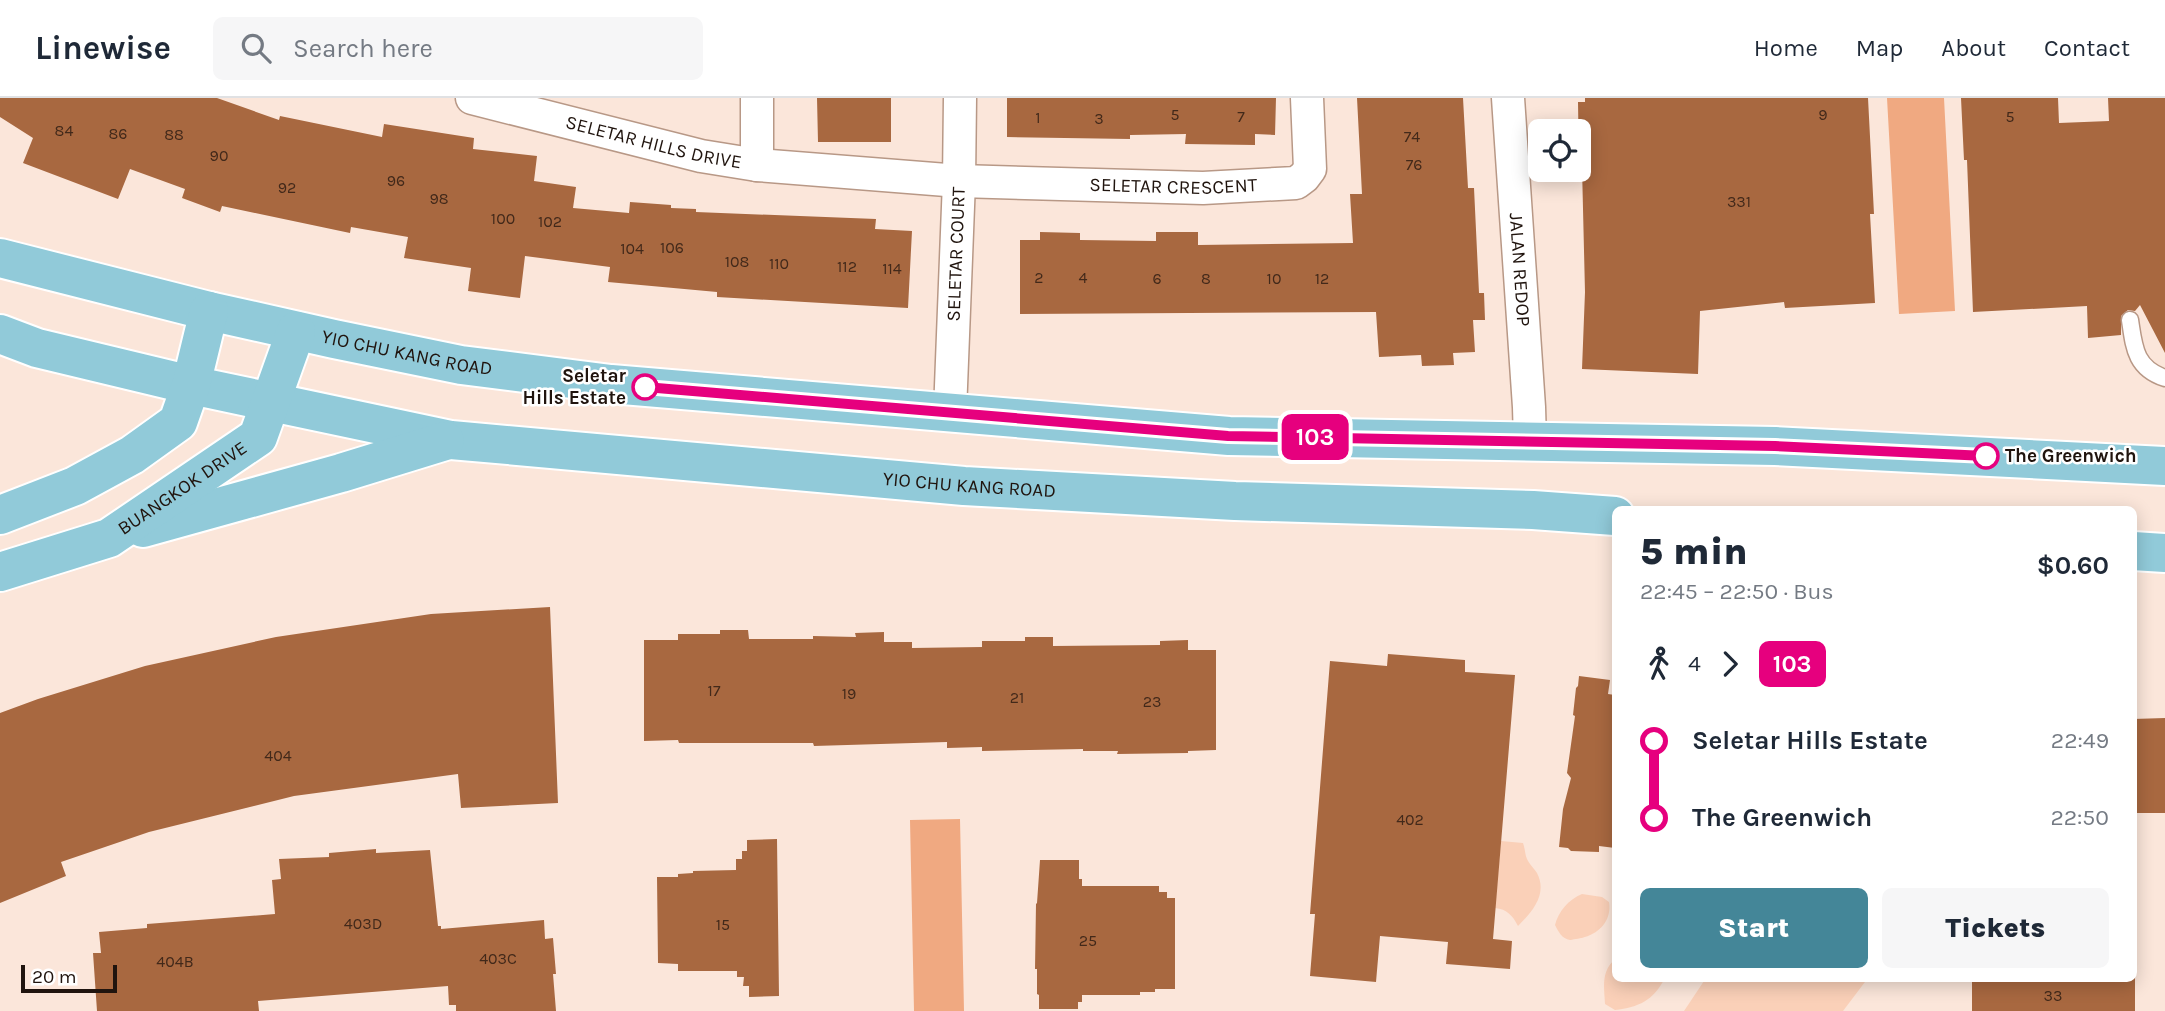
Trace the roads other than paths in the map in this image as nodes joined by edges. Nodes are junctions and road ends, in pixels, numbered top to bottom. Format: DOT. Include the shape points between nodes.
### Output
graph roads {
  1 [pos="472,98"];
  2 [pos="757,98"];
  3 [pos="960,98"];
  4 [pos="1307,98"];
  5 [pos="1508,98"];
  6 [pos="757,165"];
  7 [pos="960,181"];
  8 [pos="0,258"];
  9 [pos="209,311"];
  10 [pos="2130,320"];
  11 [pos="296,331"];
  12 [pos="0,334"];
  13 [pos="18,350"];
  14 [pos="2165,378"];
  15 [pos="191,385"];
  16 [pos="271,403"];
  17 [pos="950,412"];
  18 [pos="451,440"];
  19 [pos="1530,441"];
  20 [pos="2165,466"];
  21 [pos="0,515"];
  22 [pos="1612,516"];
  23 [pos="110,538"];
  24 [pos="2137,551"];
  25 [pos="2165,553"];
  26 [pos="0,572"];
  1 -- 6 [label="street, SELETAR HILLS DRIVE" via="701,156"];
  2 -- 6 [label="street, SELETAR HILLS DRIVE"];
  3 -- 7 [label="street, SELETAR COURT"];
  4 -- 7 [label="street, SELETAR CRESCENT" via="1310,169 1296,183 1203,188"];
  5 -- 19 [label="street, JALAN REDOP"];
  6 -- 7 [label="street, SELETAR HILLS DRIVE"];
  7 -- 17 [label="street, SELETAR COURT"];
  8 -- 9 [label="main road, YIO CHU KANG ROAD"];
  9 -- 11 [label="main road, YIO CHU KANG ROAD"];
  9 -- 15 [label="main road"];
  10 -- 14 [label="lane" via="2134,348 2143,365"];
  11 -- 16 [label="main road, BUANGKOK DRIVE"];
  11 -- 17 [label="main road, YIO CHU KANG ROAD" via="461,365 611,384"];
  12 -- 13 [label="main road, YIO CHU KANG ROAD"];
  13 -- 15 [label="main road, YIO CHU KANG ROAD"];
  15 -- 16 [label="main road, YIO CHU KANG ROAD"];
  15 -- 21 [label="main road" via="178,422 132,455 75,486"];
  16 -- 18 [label="main road, YIO CHU KANG ROAD"];
  16 -- 23 [label="main road, BUANGKOK DRIVE" via="258,437"];
  17 -- 19 [label="main road, YIO CHU KANG ROAD" via="1228,436"];
  18 -- 22 [label="main road, YIO CHU KANG ROAD" via="964,486"];
  18 -- 23 [label="main road"];
  19 -- 20 [label="main road, YIO CHU KANG ROAD" via="1775,446"];
  23 -- 26 [label="main road, BUANGKOK DRIVE"];
  24 -- 25 [label="main road"];
}
